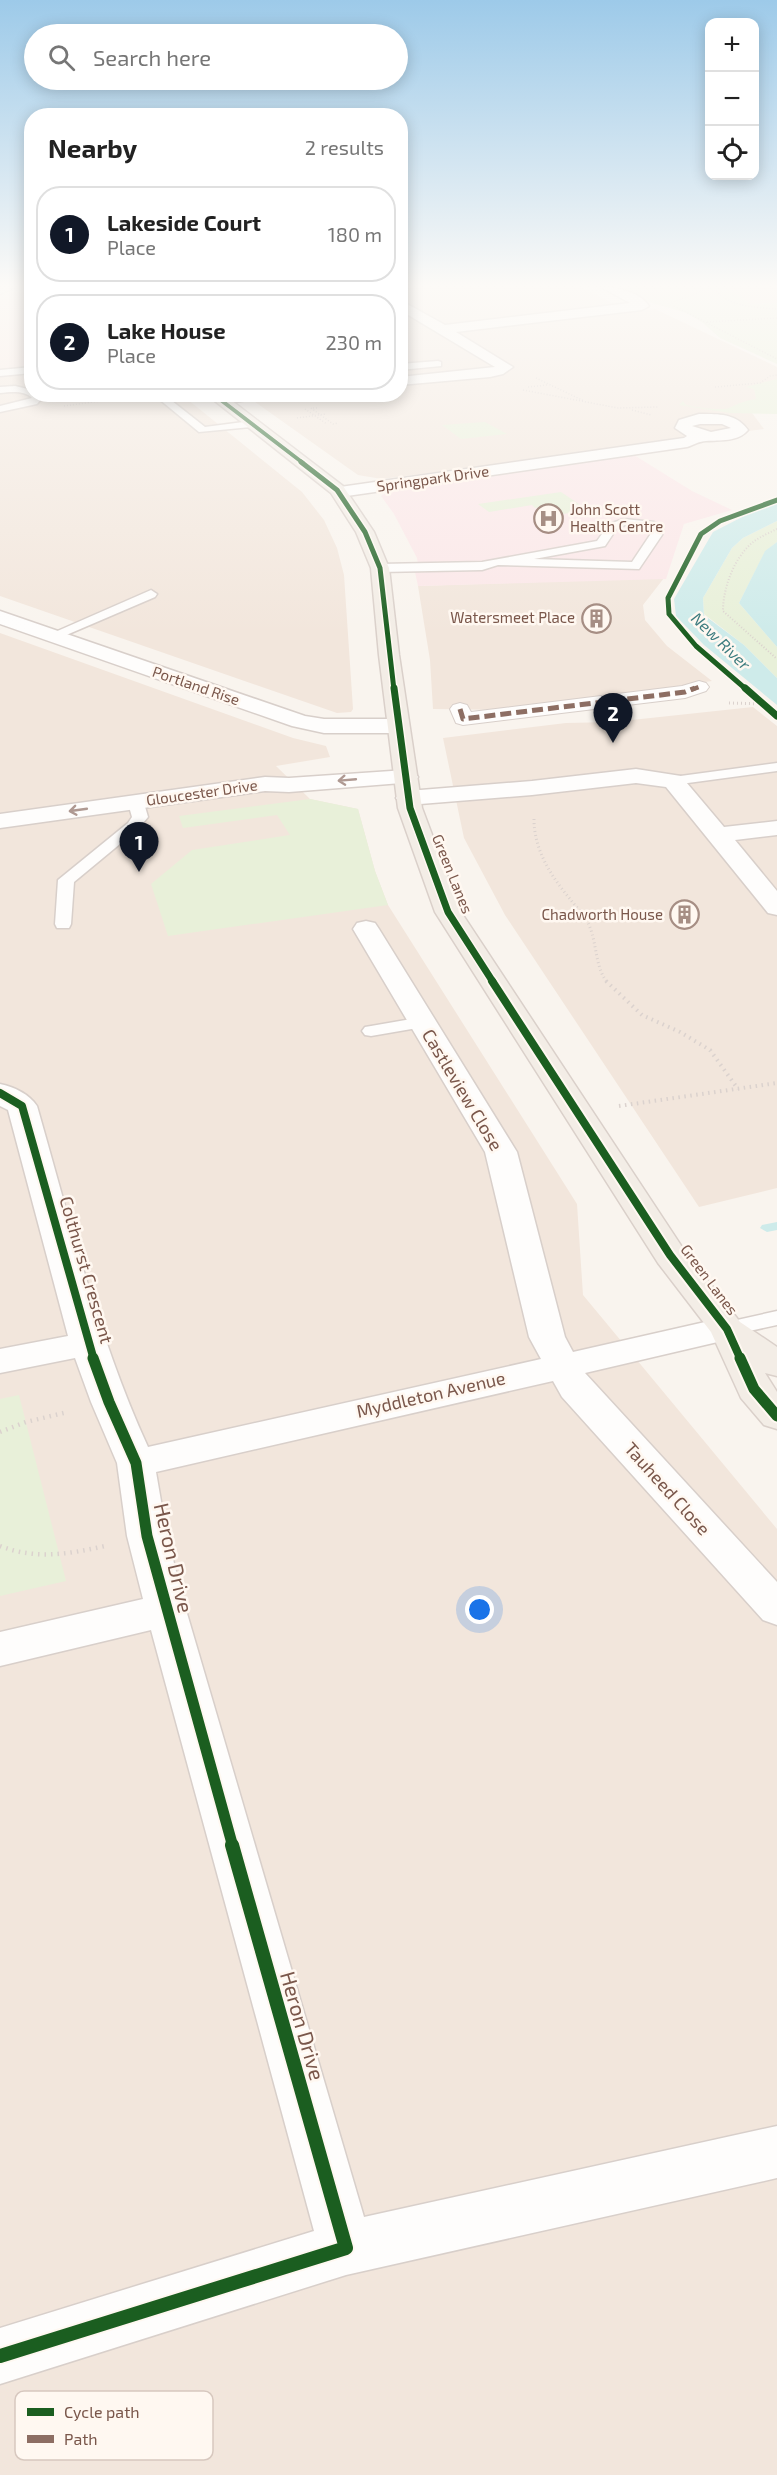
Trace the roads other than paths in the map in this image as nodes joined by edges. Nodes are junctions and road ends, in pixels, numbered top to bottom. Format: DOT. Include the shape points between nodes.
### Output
graph roads {
  1 [pos="33,402"];
  2 [pos="168,402"];
  3 [pos="223,402"];
  4 [pos="3,413"];
  5 [pos="251,424"];
  6 [pos="702,436"];
  7 [pos="340,492"];
  8 [pos="576,548"];
  9 [pos="481,550"];
  10 [pos="380,568"];
  11 [pos="151,594"];
  12 [pos="0,617"];
  13 [pos="52,636"];
  14 [pos="699,687"];
  15 [pos="460,709"];
  16 [pos="398,726"];
  17 [pos="777,767"];
  18 [pos="673,781"];
  19 [pos="407,788"];
  20 [pos="136,803"];
  21 [pos="0,821"];
  22 [pos="777,828"];
  23 [pos="718,835"];
  24 [pos="777,907"];
  25 [pos="63,924"];
  26 [pos="366,929"];
  27 [pos="423,1022"];
  28 [pos="371,1031"];
  29 [pos="0,1094"];
  30 [pos="777,1318"];
  31 [pos="727,1329"];
  32 [pos="88,1344"];
  33 [pos="0,1361"];
  34 [pos="777,1364"];
  35 [pos="561,1365"];
  36 [pos="777,1416"];
  37 [pos="136,1463"];
  38 [pos="777,1609"];
  39 [pos="166,1610"];
  40 [pos="0,1649"];
  41 [pos="777,2152"];
  42 [pos="346,2248"];
  43 [pos="0,2356"];
  1 -- 4 [label="lane"];
  2 -- 5 [label="lane" via="203,430"];
  3 -- 5 [label="main road, Green Lanes"];
  5 -- 7 [label="main road, Green Lanes"];
  6 -- 7 [label="street, Springpark Drive" via="687,442"];
  7 -- 10 [label="main road, Green Lanes" via="365,532"];
  8 -- 8 [label="lane" via="601,544 613,526 624,522 650,524 657,529 635,567 500,562"];
  9 -- 10 [label="lane" via="494,563"];
  10 -- 16 [label="main road, Green Lanes"];
  11 -- 13 [label="lane"];
  12 -- 13 [label="street, Portland Rise"];
  13 -- 16 [label="street, Portland Rise" via="300,721 324,726"];
  14 -- 15 [label="street" via="685,692 463,719"];
  16 -- 19 [label="main road, Green Lanes"];
  17 -- 18 [label="lane"];
  18 -- 19 [label="street, Gloucester Drive" via="636,776 532,788"];
  18 -- 23 [label="street"];
  19 -- 20 [label="street, Gloucester Drive, one-way" via="265,784"];
  19 -- 31 [label="main road, Green Lanes" via="448,912 622,1183"];
  20 -- 21 [label="street, Gloucester Drive, one-way"];
  20 -- 25 [label="lane" via="140,817 133,826 66,880"];
  22 -- 23 [label="street"];
  23 -- 24 [label="street"];
  26 -- 27 [label="street, Castleview Close"];
  27 -- 28 [label="lane"];
  27 -- 35 [label="street, Castleview Close" via="501,1152 547,1337"];
  29 -- 32 [label="street, Colthurst Crescent" via="22,1106"];
  30 -- 31 [label="lane"];
  31 -- 34 [label="main road, Green Lanes"];
  31 -- 35 [label="street, Myddleton Avenue"];
  31 -- 36 [label="main road, Green Lanes" via="754,1389"];
  32 -- 33 [label="street"];
  32 -- 37 [label="street, Colthurst Crescent"];
  35 -- 37 [label="street, Myddleton Avenue"];
  35 -- 38 [label="street, Tauheed Close" via="575,1388"];
  37 -- 39 [label="street, Heron Drive" via="147,1536"];
  39 -- 40 [label="street"];
  39 -- 42 [label="street, Heron Drive"];
  41 -- 42 [label="street"];
  42 -- 43 [label="street"];
}
